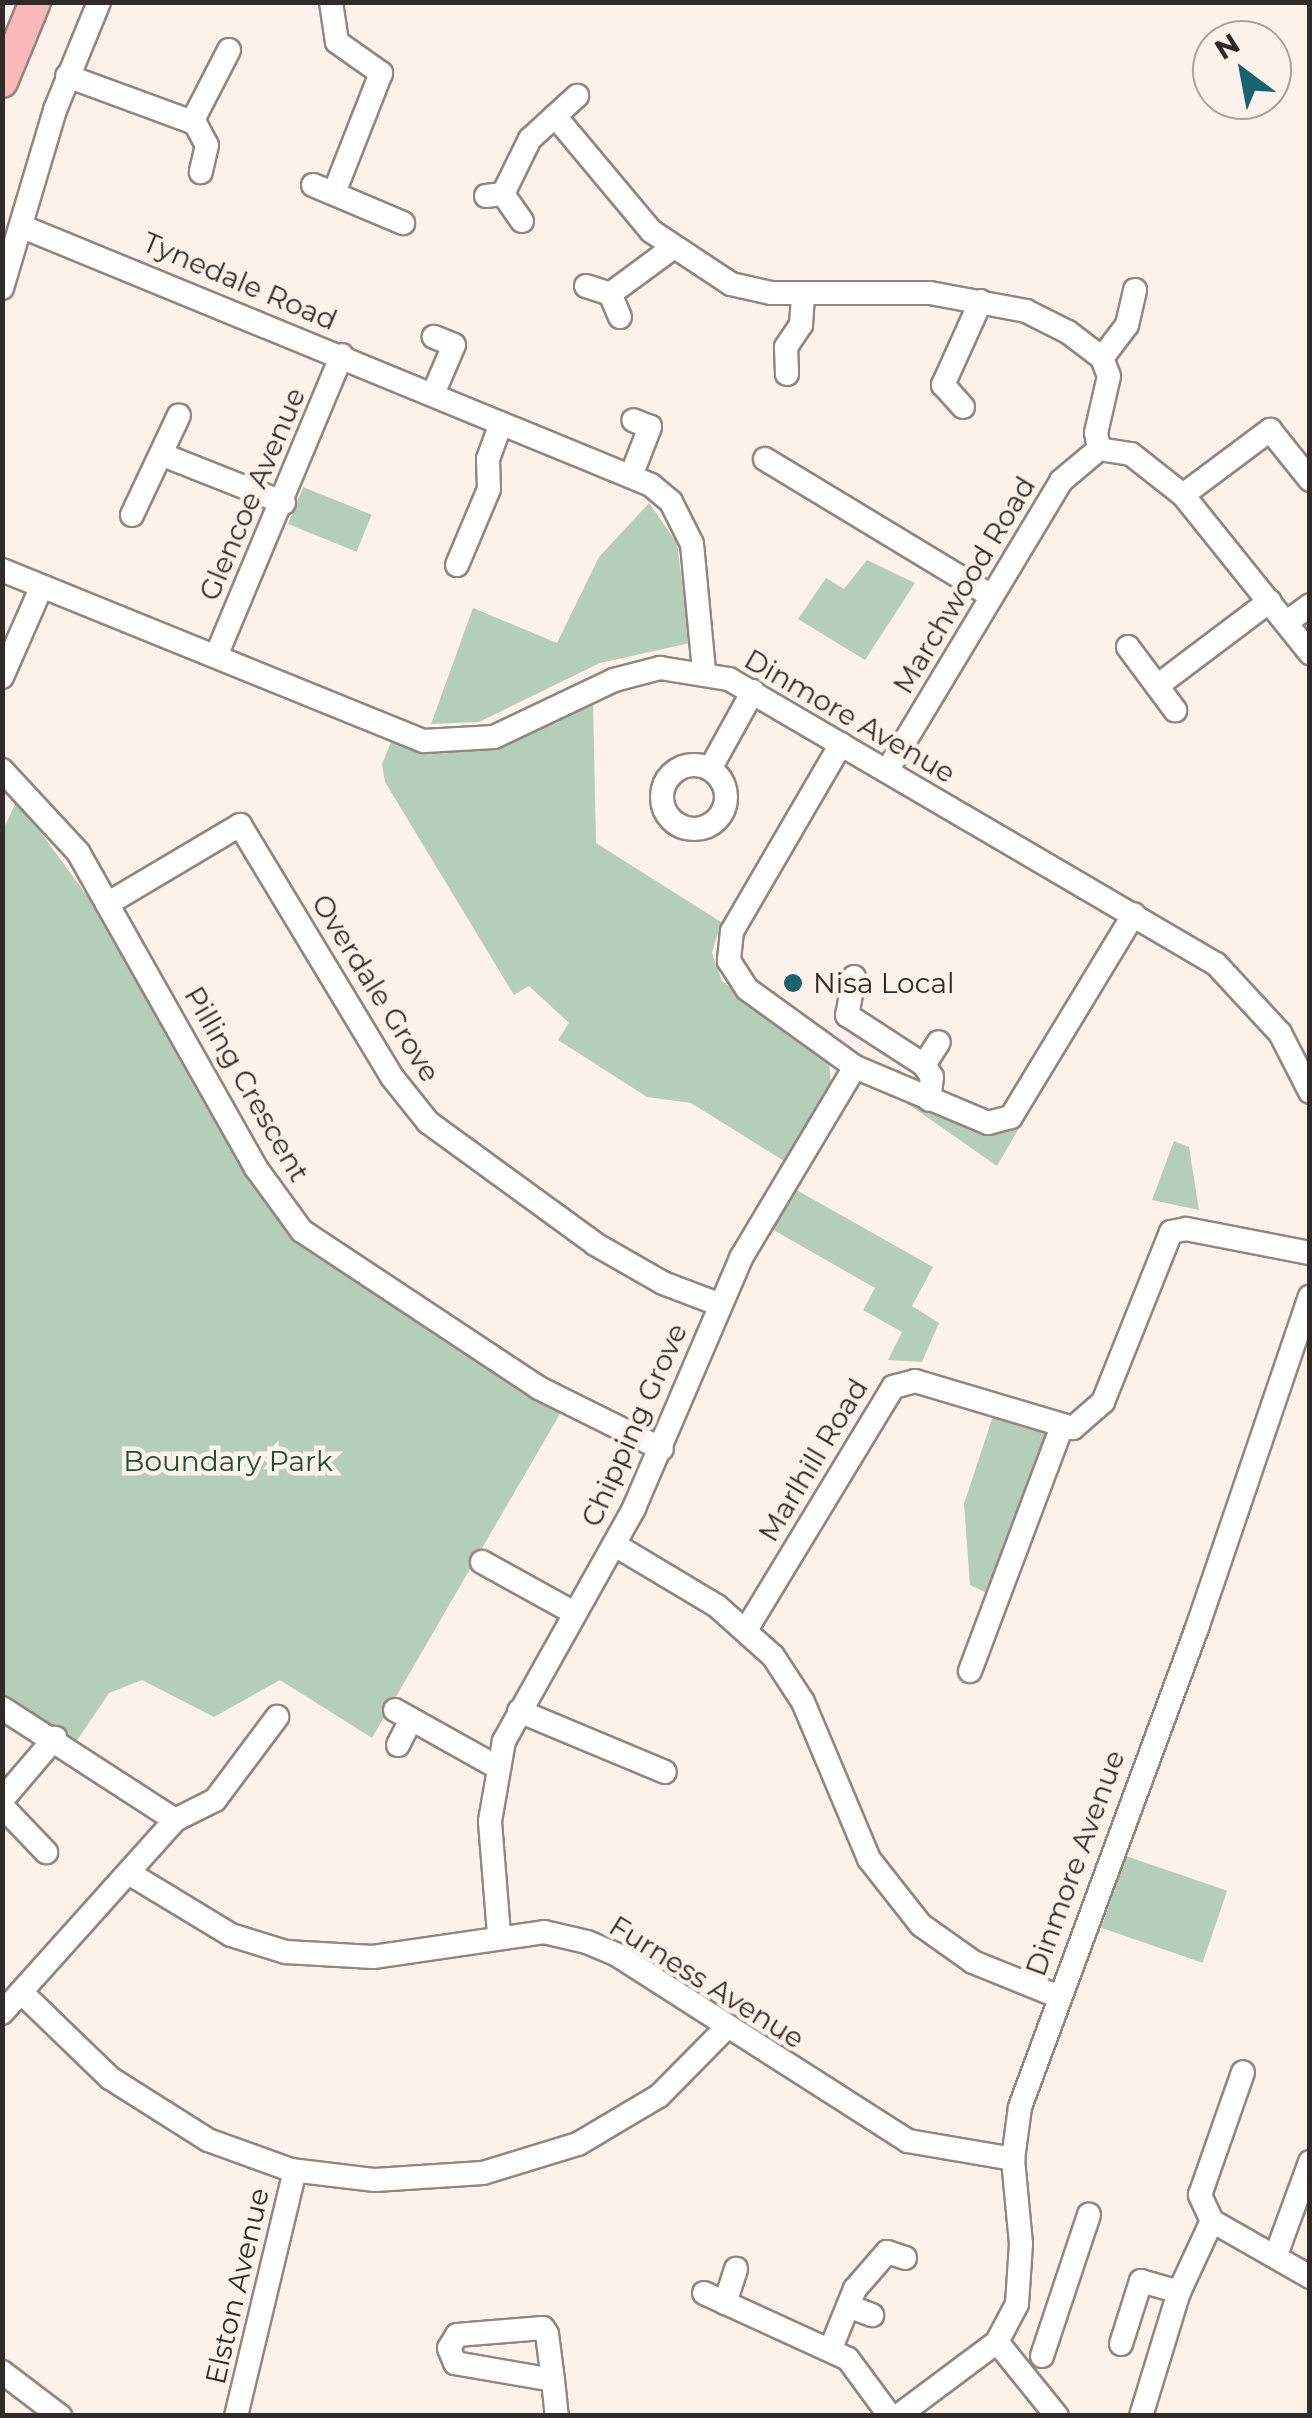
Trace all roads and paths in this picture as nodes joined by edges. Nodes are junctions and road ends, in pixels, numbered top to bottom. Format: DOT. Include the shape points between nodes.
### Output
graph roads {
  1 [pos="35,2"];
  2 [pos="99,2"];
  3 [pos="331,2"];
  4 [pos="229,50"];
  5 [pos="67,76"];
  6 [pos="2,82"];
  7 [pos="578,96"];
  8 [pos="555,116"];
  9 [pos="194,121"];
  10 [pos="201,172"];
  11 [pos="522,221"];
  12 [pos="404,223"];
  13 [pos="23,226"];
  14 [pos="671,249"];
  15 [pos="586,286"];
  16 [pos="2,288"];
  17 [pos="1136,290"];
  18 [pos="610,294"];
  19 [pos="804,294"];
  20 [pos="981,301"];
  21 [pos="620,317"];
  22 [pos="434,337"];
  23 [pos="342,356"];
  24 [pos="1102,358"];
  25 [pos="787,374"];
  26 [pos="433,394"];
  27 [pos="963,407"];
  28 [pos="179,415"];
  29 [pos="633,420"];
  30 [pos="501,422"];
  31 [pos="1099,448"];
  32 [pos="162,455"];
  33 [pos="765,459"];
  34 [pos="631,476"];
  35 [pos="795,477"];
  36 [pos="1310,480"];
  37 [pos="1183,494"];
  38 [pos="782,499"];
  39 [pos="284,504"];
  40 [pos="132,515"];
  41 [pos="453,554"];
  42 [pos="2,570"];
  43 [pos="42,588"];
  44 [pos="990,594"];
  45 [pos="1270,602"];
  46 [pos="1310,605"];
  47 [pos="1287,622"];
  48 [pos="1128,647"];
  49 [pos="1310,653"];
  50 [pos="216,656"];
  51 [pos="704,670"];
  52 [pos="2,677"];
  53 [pos="1157,686"];
  54 [pos="754,691"];
  55 [pos="1175,710"];
  56 [pos="841,744"];
  57 [pos="710,769"];
  58 [pos="2,770"];
  59 [pos="887,772"];
  60 [pos="107,904"];
  61 [pos="1134,914"];
  62 [pos="854,977"];
  63 [pos="938,1042"];
  64 [pos="924,1065"];
  65 [pos="855,1068"];
  66 [pos="1310,1092"];
  67 [pos="929,1100"];
  68 [pos="1310,1254"];
  69 [pos="1310,1297"];
  70 [pos="718,1304"];
  71 [pos="1062,1426"];
  72 [pos="662,1449"];
  73 [pos="615,1545"];
  74 [pos="497,1561"];
  75 [pos="574,1613"];
  76 [pos="746,1630"];
  77 [pos="969,1672"];
  78 [pos="2,1708"];
  79 [pos="520,1711"];
  80 [pos="277,1717"];
  81 [pos="55,1738"];
  82 [pos="398,1745"];
  83 [pos="497,1768"];
  84 [pos="665,1772"];
  85 [pos="2,1803"];
  86 [pos="175,1820"];
  87 [pos="46,1852"];
  88 [pos="132,1875"];
  89 [pos="499,1934"];
  90 [pos="22,1993"];
  91 [pos="1057,1996"];
  92 [pos="2,2013"];
  93 [pos="727,2027"];
  94 [pos="1232,2080"];
  95 [pos="1013,2160"];
  96 [pos="1310,2162"];
  97 [pos="295,2170"];
  98 [pos="1089,2215"];
  99 [pos="1212,2221"];
  100 [pos="1276,2255"];
  101 [pos="905,2258"];
  102 [pos="736,2270"];
  103 [pos="1310,2277"];
  104 [pos="1022,2280"];
  105 [pos="1064,2291"];
  106 [pos="1179,2292"];
  107 [pos="848,2306"];
  108 [pos="872,2315"];
  109 [pos="997,2342"];
  110 [pos="1121,2344"];
  111 [pos="830,2348"];
  112 [pos="1042,2356"];
  113 [pos="2,2372"];
  114 [pos="553,2380"];
  115 [pos="60,2416"];
  116 [pos="236,2416"];
  117 [pos="557,2416"];
  118 [pos="890,2416"];
  119 [pos="898,2416"];
  120 [pos="1057,2416"];
  121 [pos="1141,2416"];
  1 -- 6 [label="main road"];
  2 -- 5 [label="street"];
  3 -- 12 [label="street" via="337,42 381,73 323,189"];
  4 -- 9 [label="street"];
  5 -- 9 [label="street"];
  5 -- 13 [label="street"];
  7 -- 8 [label="street"];
  8 -- 11 [label="street" via="530,139 495,195"];
  8 -- 14 [label="street"];
  9 -- 10 [label="street" via="206,145"];
  13 -- 16 [label="street"];
  13 -- 23 [label="street, Tynedale Road"];
  14 -- 18 [label="street"];
  14 -- 19 [label="street" via="730,284"];
  15 -- 18 [label="street"];
  17 -- 24 [label="street" via="1126,325"];
  18 -- 21 [label="street"];
  19 -- 20 [label="street" via="899,289"];
  19 -- 25 [label="street" via="801,325 778,343"];
  20 -- 24 [label="street" via="1051,322"];
  20 -- 27 [label="street" via="935,386"];
  22 -- 26 [label="street" via="454,345"];
  23 -- 26 [label="street, Tynedale Road"];
  23 -- 39 [label="street, Glencoe Avenue"];
  24 -- 31 [label="street" via="1110,389 1096,433"];
  26 -- 30 [label="street, Tynedale Road"];
  28 -- 32 [label="street"];
  29 -- 34 [label="street" via="650,427"];
  30 -- 34 [label="street, Tynedale Road"];
  30 -- 41 [label="street" via="488,460 489,489"];
  31 -- 37 [label="street" via="1130,454"];
  31 -- 44 [label="street, Marchwood Road" via="1062,482"];
  32 -- 39 [label="street"];
  32 -- 40 [label="street"];
  33 -- 35 [label="street"];
  34 -- 51 [label="street, Tynedale Road" via="671,502 688,529 700,586"];
  35 -- 38 [label="street"];
  35 -- 44 [label="street"];
  36 -- 37 [label="street" via="1270,430"];
  37 -- 45 [label="street"];
  39 -- 50 [label="street, Glencoe Avenue"];
  42 -- 43 [label="street, Dinmore Avenue"];
  43 -- 50 [label="street, Dinmore Avenue"];
  43 -- 52 [label="street"];
  44 -- 59 [label="street, Marchwood Road"];
  45 -- 47 [label="street"];
  45 -- 53 [label="street"];
  46 -- 47 [label="street"];
  47 -- 49 [label="street"];
  48 -- 53 [label="street"];
  50 -- 51 [label="street, Dinmore Avenue" via="395,734 432,741 494,737 646,671"];
  51 -- 54 [label="street, Dinmore Avenue"];
  53 -- 55 [label="street"];
  54 -- 56 [label="street, Dinmore Avenue"];
  54 -- 57 [label="street"];
  56 -- 59 [label="street, Dinmore Avenue"];
  56 -- 65 [label="street" via="732,932 729,961 747,989"];
  58 -- 60 [label="street, Pilling Crescent" via="66,834"];
  59 -- 61 [label="street, Dinmore Avenue"];
  60 -- 70 [label="street, Overdale Grove" via="240,825 392,1077 436,1130 607,1252"];
  60 -- 72 [label="street, Pilling Crescent" via="256,1168 302,1231 539,1388"];
  61 -- 66 [label="street, Dinmore Avenue" via="1238,984 1280,1033"];
  61 -- 67 [label="street" via="1011,1117 988,1123"];
  62 -- 64 [label="street" via="844,1004 854,1025"];
  63 -- 64 [label="street"];
  64 -- 67 [label="street" via="932,1077"];
  65 -- 67 [label="street"];
  65 -- 70 [label="street, Chipping Grove" via="792,1166"];
  68 -- 71 [label="street" via="1186,1228 1170,1232 1103,1402 1082,1425"];
  69 -- 91 [label="street, Dinmore Avenue" via="1197,1628"];
  70 -- 72 [label="street, Chipping Grove"];
  71 -- 76 [label="street, Marlhill Road" via="915,1381 893,1386"];
  71 -- 77 [label="street"];
  72 -- 73 [label="street, Chipping Grove"];
  73 -- 75 [label="street, Chipping Grove"];
  73 -- 76 [label="street"];
  74 -- 75 [label="street"];
  75 -- 79 [label="street, Chipping Grove"];
  76 -- 91 [label="street" via="796,1690 855,1831 896,1896 957,1952"];
  78 -- 81 [label="street"];
  79 -- 83 [label="street, Chipping Grove"];
  79 -- 84 [label="street"];
  80 -- 86 [label="street" via="215,1800"];
  81 -- 85 [label="street"];
  81 -- 86 [label="street"];
  82 -- 83 [label="street" via="403,1715"];
  83 -- 89 [label="street, Chipping Grove" via="490,1831"];
  85 -- 87 [label="street"];
  86 -- 88 [label="street"];
  88 -- 89 [label="street, Furness Avenue" via="218,1928 286,1952 374,1957"];
  88 -- 90 [label="street"];
  89 -- 93 [label="street, Furness Avenue" via="544,1932 587,1942"];
  90 -- 92 [label="street"];
  90 -- 97 [label="street" via="78,2051 142,2102 208,2140"];
  91 -- 95 [label="street, Dinmore Avenue" via="1020,2107"];
  93 -- 95 [label="street, Furness Avenue" via="908,2141"];
  93 -- 97 [label="street" via="660,2096 548,2156 434,2180"];
  94 -- 99 [label="street" via="1200,2195"];
  95 -- 104 [label="street, Dinmore Avenue"];
  96 -- 100 [label="street"];
  97 -- 116 [label="street, Elston Avenue"];
  98 -- 105 [label="street"];
  99 -- 100 [label="street"];
  99 -- 106 [label="street"];
  100 -- 103 [label="street"];
  101 -- 107 [label="street" via="887,2252"];
  102 -- 111 [label="street" via="714,2298"];
  104 -- 105 [label="street"];
  104 -- 109 [label="street, Dinmore Avenue"];
  105 -- 112 [label="street"];
  106 -- 110 [label="street" via="1140,2281"];
  106 -- 121 [label="street"];
  107 -- 108 [label="street"];
  107 -- 111 [label="street"];
  109 -- 119 [label="street"];
  109 -- 120 [label="street"];
  111 -- 118 [label="street" via="864,2374"];
  113 -- 115 [label="street"];
  114 -- 117 [label="street"];
}
